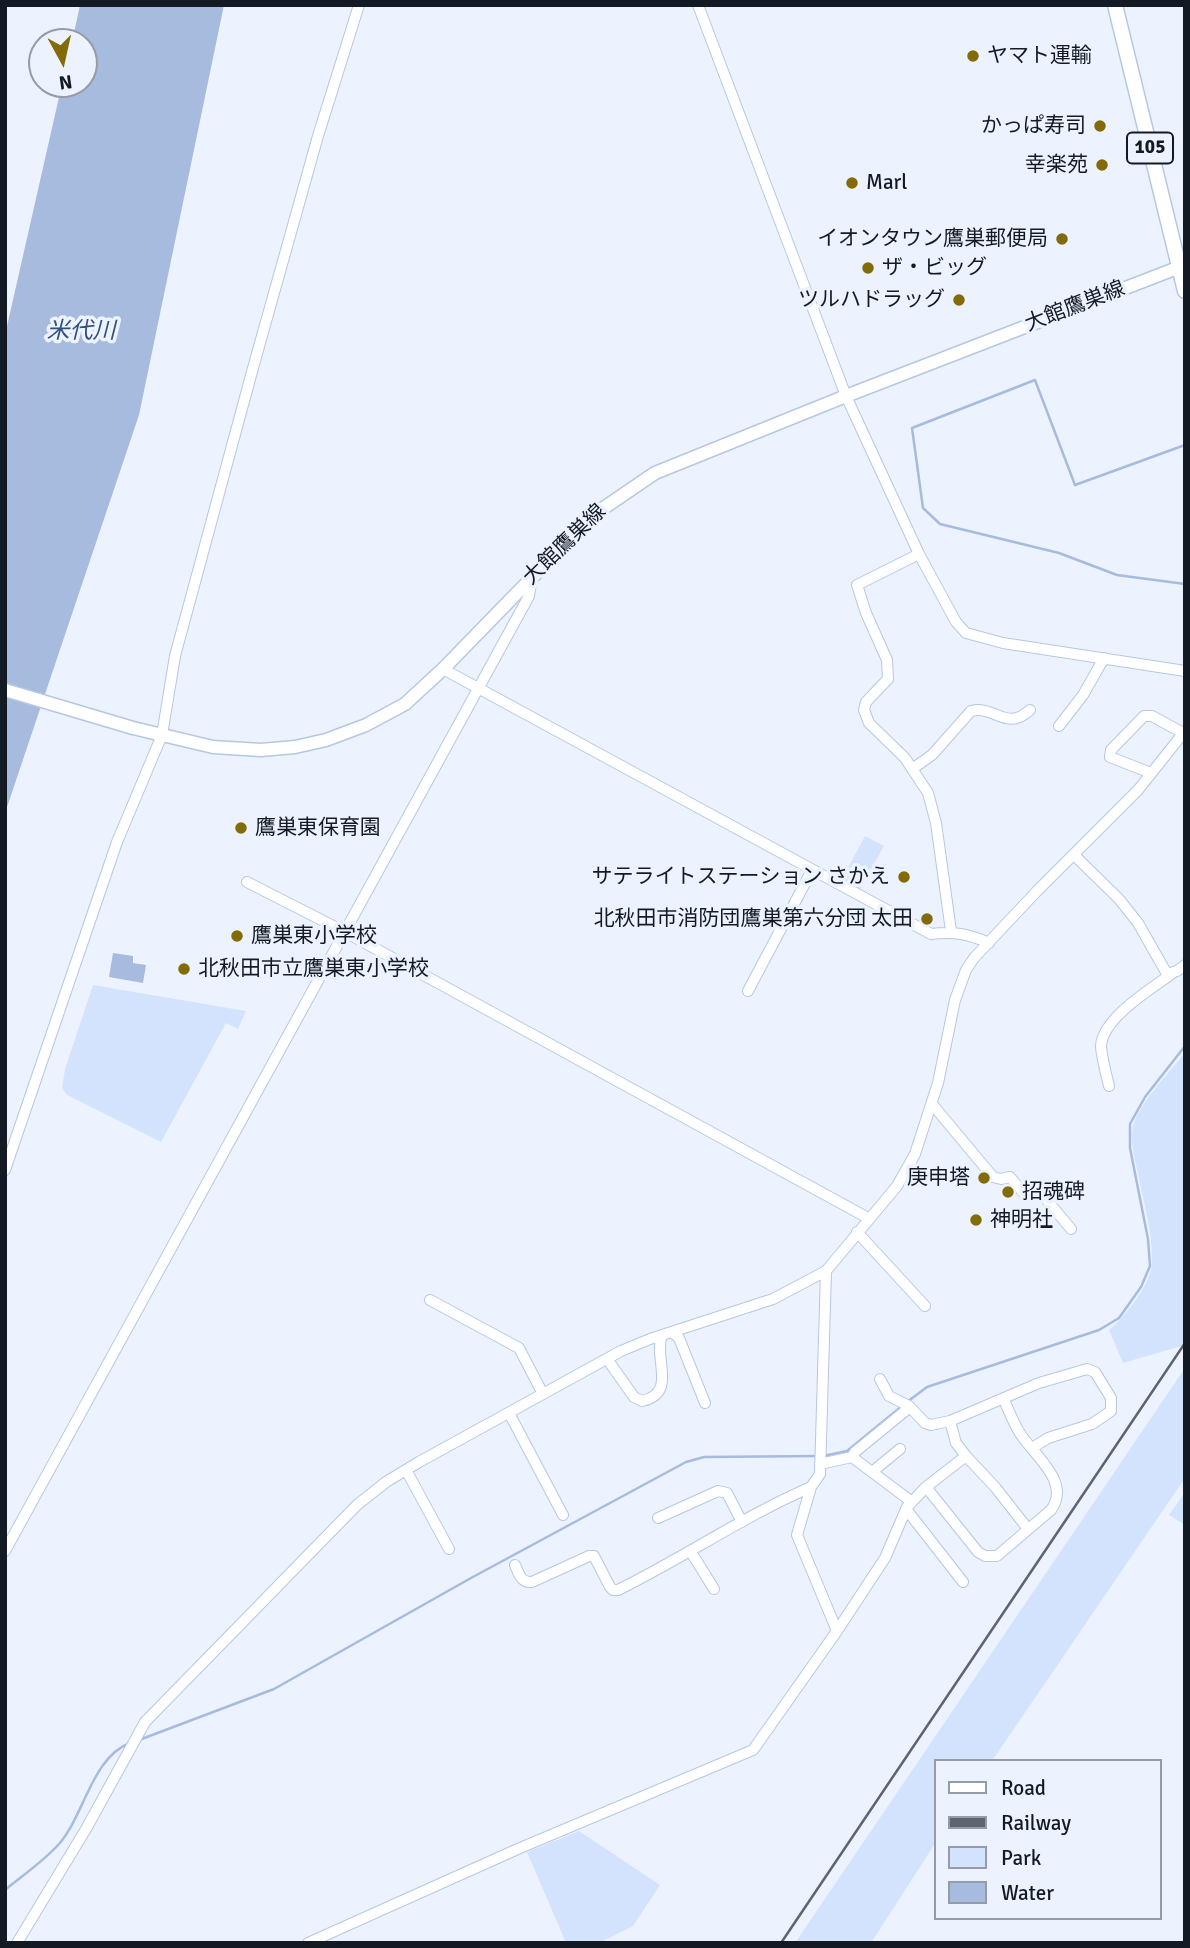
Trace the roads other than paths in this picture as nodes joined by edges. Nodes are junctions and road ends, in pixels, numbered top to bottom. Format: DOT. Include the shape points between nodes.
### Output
graph roads {
  1 [pos="359,5"];
  2 [pos="698,5"];
  3 [pos="1115,5"];
  4 [pos="1182,266"];
  5 [pos="1185,291"];
  6 [pos="846,396"];
  7 [pos="919,554"];
  8 [pos="532,576"];
  9 [pos="1104,658"];
  10 [pos="443,669"];
  11 [pos="1185,671"];
  12 [pos="479,687"];
  13 [pos="5,690"];
  14 [pos="1030,710"];
  15 [pos="1059,726"];
  16 [pos="1184,732"];
  17 [pos="162,735"];
  18 [pos="912,769"];
  19 [pos="1151,773"];
  20 [pos="1074,855"];
  21 [pos="812,870"];
  22 [pos="247,882"];
  23 [pos="951,931"];
  24 [pos="345,932"];
  25 [pos="989,943"];
  26 [pos="1185,965"];
  27 [pos="1173,972"];
  28 [pos="748,990"];
  29 [pos="1109,1086"];
  30 [pos="932,1104"];
  31 [pos="5,1170"];
  32 [pos="869,1218"];
  33 [pos="1071,1229"];
  34 [pos="857,1232"];
  35 [pos="826,1271"];
  36 [pos="430,1300"];
  37 [pos="925,1306"];
  38 [pos="667,1334"];
  39 [pos="607,1359"];
  40 [pos="880,1379"];
  41 [pos="543,1394"];
  42 [pos="1004,1400"];
  43 [pos="705,1403"];
  44 [pos="907,1405"];
  45 [pos="509,1413"];
  46 [pos="950,1421"];
  47 [pos="1032,1448"];
  48 [pos="900,1449"];
  49 [pos="966,1456"];
  50 [pos="820,1457"];
  51 [pos="852,1457"];
  52 [pos="406,1470"];
  53 [pos="872,1472"];
  54 [pos="811,1487"];
  55 [pos="926,1487"];
  56 [pos="909,1505"];
  57 [pos="564,1515"];
  58 [pos="658,1518"];
  59 [pos="742,1522"];
  60 [pos="1028,1529"];
  61 [pos="449,1549"];
  62 [pos="5,1551"];
  63 [pos="691,1552"];
  64 [pos="515,1565"];
  65 [pos="963,1581"];
  66 [pos="714,1589"];
  67 [pos="836,1631"];
  68 [pos="18,1943"];
  69 [pos="308,1943"];
  1 -- 17 [label="street" via="318,136 175,656"];
  2 -- 6 [label="street"];
  3 -- 4 [label="highway, 105"];
  4 -- 5 [label="highway, 105"];
  4 -- 6 [label="main road, 大館鷹巣線"];
  6 -- 7 [label="street"];
  6 -- 8 [label="main road, 大館鷹巣線" via="655,473 592,516"];
  7 -- 9 [label="street" via="966,633"];
  7 -- 18 [label="street" via="858,585 887,660 888,679 864,710 869,723"];
  8 -- 10 [label="main road, 大館鷹巣線"];
  8 -- 12 [label="street" via="529,596"];
  9 -- 11 [label="street"];
  9 -- 15 [label="street"];
  10 -- 12 [label="street"];
  10 -- 17 [label="main road, 大館鷹巣線" via="405,704 326,740 261,750 213,747"];
  12 -- 21 [label="street"];
  12 -- 24 [label="street"];
  13 -- 17 [label="main road, 大館鷹巣線"];
  14 -- 18 [label="street" via="1016,719 971,711 932,755"];
  16 -- 19 [label="street"];
  16 -- 19 [label="street" via="1144,716 1111,750 1110,757"];
  17 -- 31 [label="street" via="117,842"];
  18 -- 23 [label="street" via="928,793 936,823"];
  19 -- 20 [label="street"];
  20 -- 25 [label="street"];
  20 -- 27 [label="street" via="1119,899 1167,974"];
  21 -- 23 [label="street" via="931,934"];
  21 -- 28 [label="street"];
  22 -- 24 [label="street"];
  23 -- 25 [label="street"];
  24 -- 32 [label="street"];
  24 -- 62 [label="street"];
  25 -- 30 [label="street" via="966,970"];
  26 -- 27 [label="street"];
  27 -- 29 [label="street" via="1116,1017 1104,1035 1101,1046"];
  30 -- 32 [label="street" via="909,1165"];
  30 -- 33 [label="street" via="993,1177 1010,1177 1026,1196 1041,1193"];
  32 -- 34 [label="street"];
  34 -- 35 [label="street"];
  34 -- 37 [label="street"];
  35 -- 38 [label="street" via="773,1299"];
  35 -- 50 [label="street"];
  36 -- 41 [label="street" via="519,1348"];
  38 -- 39 [label="street"];
  38 -- 39 [label="street" via="659,1351 662,1382 652,1399 634,1397"];
  38 -- 43 [label="street" via="679,1338"];
  39 -- 41 [label="street"];
  40 -- 44 [label="street" via="889,1396"];
  41 -- 45 [label="street"];
  42 -- 46 [label="street"];
  42 -- 47 [label="street"];
  42 -- 47 [label="street" via="1039,1383 1087,1369 1103,1382 1111,1398 1111,1412"];
  44 -- 46 [label="street" via="930,1425"];
  44 -- 51 [label="street"];
  45 -- 52 [label="street"];
  45 -- 57 [label="street"];
  46 -- 49 [label="street" via="956,1443"];
  47 -- 60 [label="street" via="1058,1493 1051,1510"];
  48 -- 53 [label="street"];
  49 -- 55 [label="street"];
  49 -- 60 [label="street"];
  50 -- 51 [label="street"];
  50 -- 54 [label="street" via="820,1474"];
  51 -- 53 [label="street"];
  52 -- 61 [label="street"];
  52 -- 68 [label="street" via="357,1504 155,1710"];
  53 -- 56 [label="street"];
  54 -- 59 [label="street"];
  54 -- 67 [label="street" via="797,1535"];
  55 -- 56 [label="street"];
  55 -- 60 [label="street" via="985,1556 997,1556"];
  56 -- 65 [label="street"];
  56 -- 67 [label="street" via="885,1558"];
  58 -- 59 [label="street" via="723,1491"];
  59 -- 63 [label="street"];
  63 -- 64 [label="street" via="618,1590 612,1590 594,1556 526,1583"];
  63 -- 66 [label="street"];
  67 -- 69 [label="street" via="753,1750"];
}
